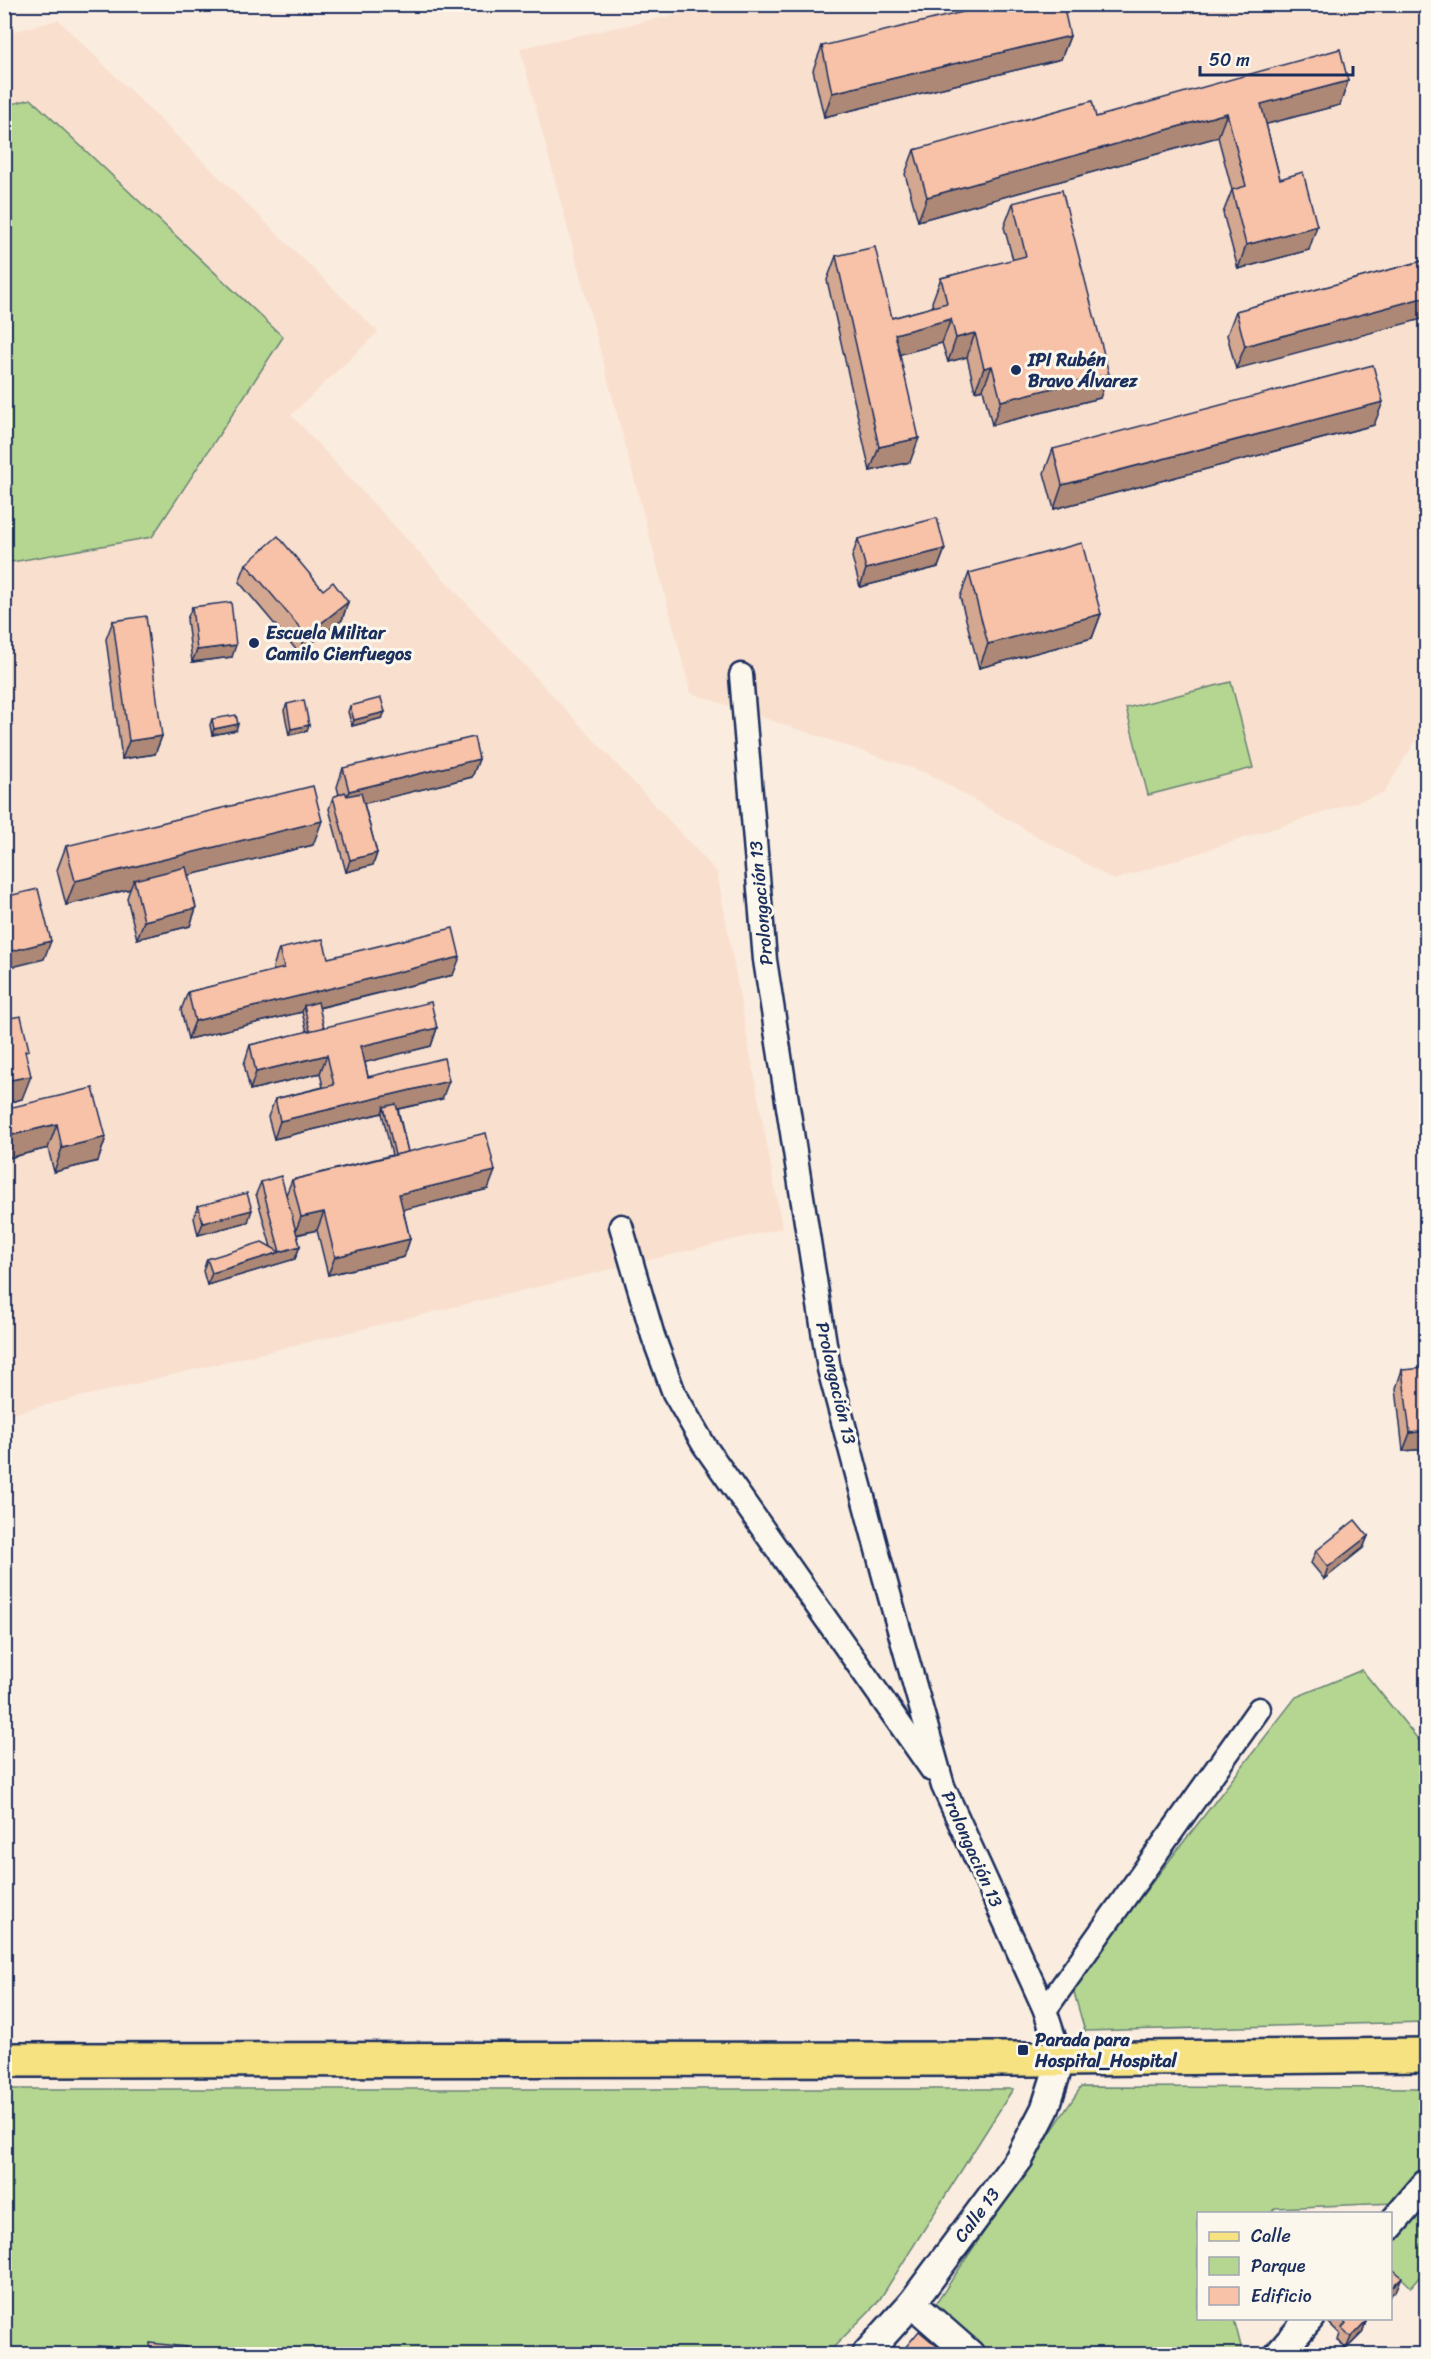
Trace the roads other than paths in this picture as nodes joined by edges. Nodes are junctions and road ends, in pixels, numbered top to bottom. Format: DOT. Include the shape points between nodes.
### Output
graph roads {
  1 [pos="741,675"];
  2 [pos="621,1226"];
  3 [pos="1259,1709"];
  4 [pos="943,1786"];
  5 [pos="1045,2010"];
  6 [pos="1426,2054"];
  7 [pos="1061,2059"];
  8 [pos="4,2060"];
  9 [pos="1426,2184"];
  10 [pos="1392,2224"];
  11 [pos="912,2303"];
  12 [pos="1309,2320"];
  13 [pos="866,2355"];
  14 [pos="970,2355"];
  15 [pos="1279,2355"];
  1 -- 4 [label="street, Prolongación 13" via="765,960 829,1369"];
  2 -- 4 [label="street" via="674,1393 704,1445"];
  3 -- 5 [label="street"];
  4 -- 5 [label="street, Prolongación 13"];
  5 -- 7 [label="street, Prolongación 13"];
  6 -- 7 [label="main road"];
  7 -- 8 [label="main road"];
  7 -- 11 [label="street, Calle 13" via="1045,2109 1019,2159"];
  9 -- 10 [label="street"];
  11 -- 13 [label="street, Calle 13"];
  11 -- 14 [label="street"];
  12 -- 15 [label="street"];
}
